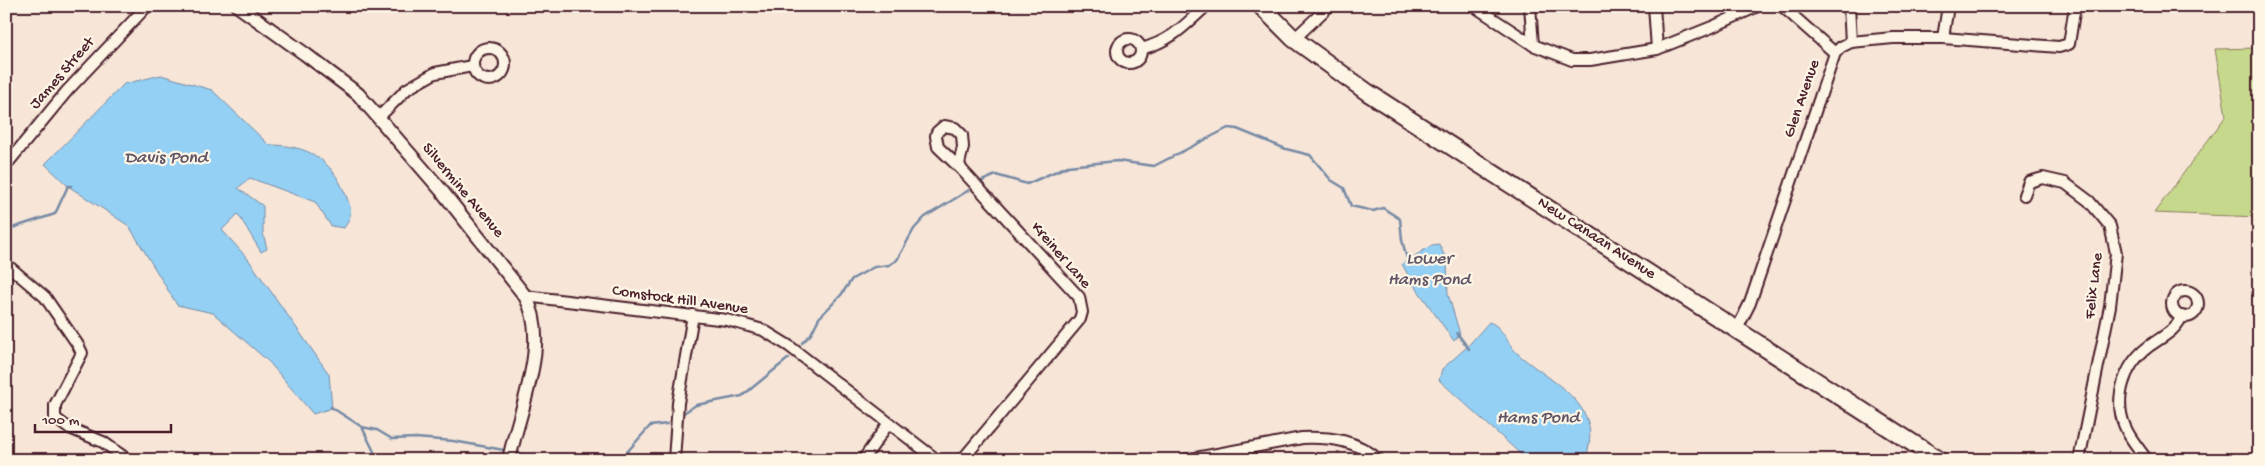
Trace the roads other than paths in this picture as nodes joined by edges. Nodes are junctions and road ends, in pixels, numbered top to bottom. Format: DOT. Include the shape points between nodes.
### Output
graph roads {
  1 [pos="147,6"];
  2 [pos="238,6"];
  3 [pos="1206,6"];
  4 [pos="1261,6"];
  5 [pos="1329,6"];
  6 [pos="1474,6"];
  7 [pos="1530,6"];
  8 [pos="1654,6"];
  9 [pos="1758,6"];
  10 [pos="1782,6"];
  11 [pos="1849,6"];
  12 [pos="1948,6"];
  13 [pos="2075,6"];
  14 [pos="1943,38"];
  15 [pos="1294,39"];
  16 [pos="1851,42"];
  17 [pos="1533,45"];
  18 [pos="1141,49"];
  19 [pos="1657,49"];
  20 [pos="1835,53"];
  21 [pos="472,66"];
  22 [pos="378,117"];
  23 [pos="6,165"];
  24 [pos="962,170"];
  25 [pos="2024,195"];
  26 [pos="6,264"];
  27 [pos="526,296"];
  28 [pos="693,315"];
  29 [pos="2182,316"];
  30 [pos="1737,329"];
  31 [pos="888,424"];
  32 [pos="128,460"];
  33 [pos="509,460"];
  34 [pos="674,460"];
  35 [pos="863,460"];
  36 [pos="937,460"];
  37 [pos="962,460"];
  38 [pos="1186,460"];
  39 [pos="1379,460"];
  40 [pos="1939,460"];
  41 [pos="2079,460"];
  42 [pos="2147,460"];
  1 -- 23 [label="street, James Street" via="67,91"];
  2 -- 22 [label="street, Silvermine Avenue" via="343,82"];
  3 -- 18 [label="street" via="1161,44"];
  4 -- 15 [label="main road, New Canaan Avenue"];
  5 -- 15 [label="street"];
  6 -- 17 [label="street"];
  7 -- 17 [label="street"];
  8 -- 19 [label="street"];
  9 -- 19 [label="street"];
  10 -- 20 [label="street"];
  11 -- 16 [label="street"];
  12 -- 14 [label="street"];
  13 -- 14 [label="street, Glen Avenue" via="2069,44 2059,47"];
  14 -- 16 [label="street, Glen Avenue"];
  15 -- 30 [label="main road, New Canaan Avenue" via="1367,92"];
  16 -- 20 [label="street, Glen Avenue"];
  17 -- 19 [label="street" via="1572,60"];
  20 -- 30 [label="street, Glen Avenue" via="1750,303"];
  21 -- 22 [label="street" via="435,73 407,89"];
  22 -- 27 [label="street, Silvermine Avenue"];
  24 -- 37 [label="street, Kreiner Lane" via="1079,297 1082,312 1080,319"];
  25 -- 41 [label="street, Felix Lane" via="2029,182 2043,178 2065,182 2089,201 2110,226 2116,253 2110,306"];
  26 -- 32 [label="street" via="45,297 82,353 55,405 55,418 67,427 103,442"];
  27 -- 28 [label="street, Comstock Hill Avenue"];
  27 -- 33 [label="street, Silvermine Avenue" via="533,313 535,349"];
  28 -- 31 [label="street, Comstock Hill Avenue" via="747,324 776,337"];
  28 -- 34 [label="street" via="678,403"];
  29 -- 42 [label="street" via="2171,332 2134,360 2124,380 2120,401 2122,420"];
  30 -- 40 [label="main road, New Canaan Avenue"];
  31 -- 35 [label="street"];
  31 -- 36 [label="street, Comstock Hill Avenue"];
  38 -- 39 [label="street" via="1321,437 1347,441 1364,448"];
}
